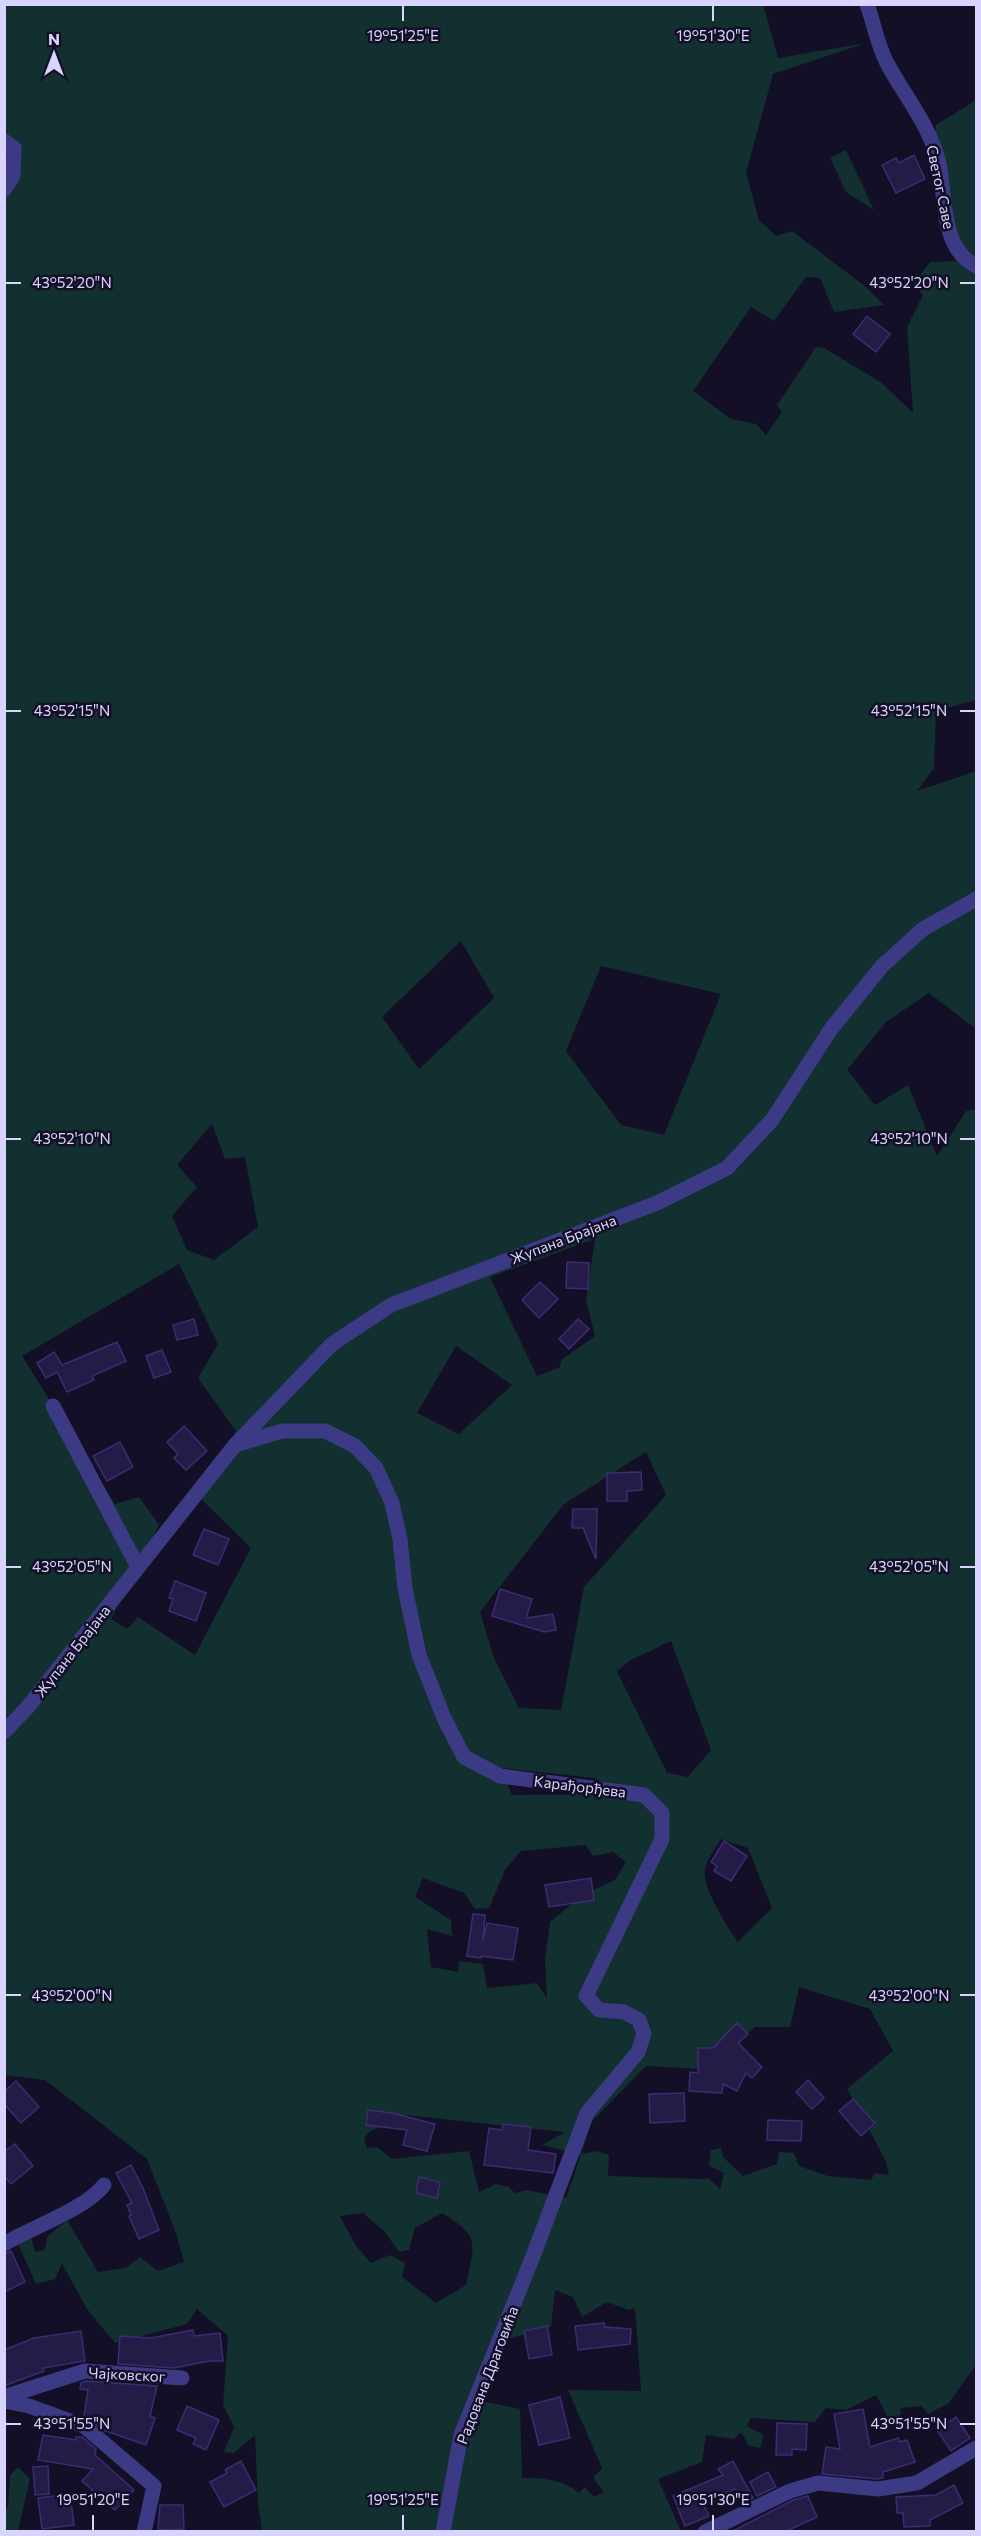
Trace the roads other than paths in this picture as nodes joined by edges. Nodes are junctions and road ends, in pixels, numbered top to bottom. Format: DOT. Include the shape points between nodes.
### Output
graph roads {
  1 [pos="867,4"];
  2 [pos="4,141"];
  3 [pos="4,190"];
  4 [pos="976,266"];
  5 [pos="976,899"];
  6 [pos="53,1406"];
  7 [pos="235,1445"];
  8 [pos="138,1567"];
  9 [pos="4,1732"];
  10 [pos="104,2185"];
  11 [pos="4,2244"];
  12 [pos="533,2256"];
  13 [pos="182,2378"];
  14 [pos="4,2399"];
  15 [pos="976,2448"];
  16 [pos="144,2532"];
  17 [pos="443,2532"];
  18 [pos="705,2532"];
  1 -- 4 [label="street, Светог Саве" via="887,63 926,125 939,163 954,244 966,261"];
  2 -- 3 [label="street" via="14,148 13,176"];
  5 -- 7 [label="street, Жупана Брајана" via="924,929 882,966 831,1029 772,1120 727,1168 657,1203 391,1305 332,1344"];
  6 -- 8 [label="street"];
  7 -- 8 [label="street, Жупана Брајана"];
  7 -- 12 [label="street, Карађорђева" via="282,1431 325,1431 355,1446 376,1468 394,1512 419,1655 464,1757 500,1776 644,1795 662,1813 662,1839 586,1996 599,2010 624,2012 639,2020 644,2034 638,2052 587,2113"];
  8 -- 9 [label="street, Жупана Брајана"];
  10 -- 11 [label="street" via="83,2203"];
  12 -- 17 [label="street, Радована Драговића" via="461,2435"];
  13 -- 14 [label="street, Чајковског" via="85,2371"];
  14 -- 16 [label="street, Чајковског" via="84,2426 154,2486"];
  15 -- 18 [label="street" via="917,2483 878,2489 818,2483 790,2491"];
}
